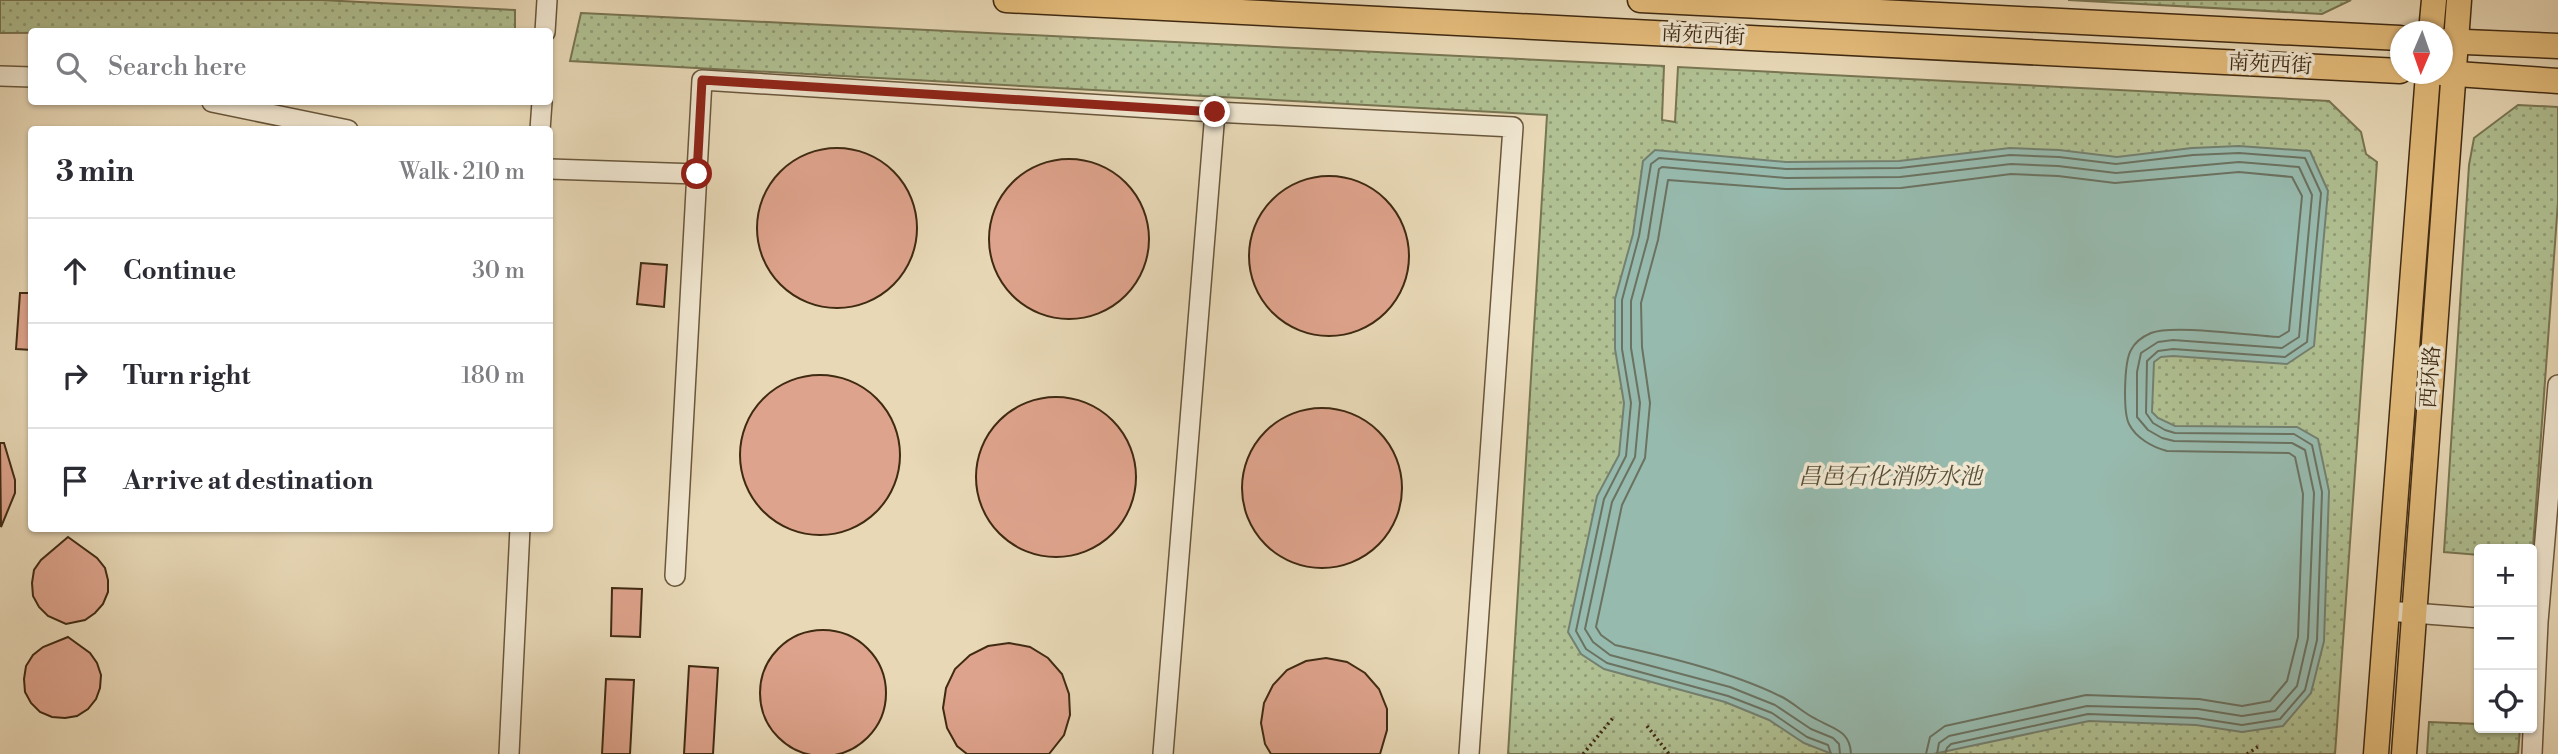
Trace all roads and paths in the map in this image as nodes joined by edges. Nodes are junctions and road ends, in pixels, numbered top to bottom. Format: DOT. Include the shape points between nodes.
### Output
graph roads {
  1 [pos="547,0"];
  2 [pos="1006,0"];
  3 [pos="1640,0"];
  4 [pos="2434,0"];
  5 [pos="2459,0"];
  6 [pos="2432,21"];
  7 [pos="2453,25"];
  8 [pos="545,28"];
  9 [pos="2390,38"];
  10 [pos="2453,42"];
  11 [pos="2558,47"];
  12 [pos="2390,70"];
  13 [pos="2453,74"];
  14 [pos="0,75"];
  15 [pos="28,77"];
  16 [pos="2558,81"];
  17 [pos="2427,84"];
  18 [pos="2447,84"];
  19 [pos="227,105"];
  20 [pos="541,105"];
  21 [pos="1215,112"];
  22 [pos="329,126"];
  23 [pos="540,126"];
  24 [pos="553,169"];
  25 [pos="697,174"];
  26 [pos="2558,385"];
  27 [pos="520,532"];
  28 [pos="675,576"];
  29 [pos="2536,607"];
  30 [pos="2387,609"];
  31 [pos="2414,614"];
  32 [pos="2474,618"];
  33 [pos="2537,622"];
  34 [pos="2558,623"];
  35 [pos="2534,670"];
  36 [pos="1613,718"];
  37 [pos="1647,726"];
  38 [pos="2259,746"];
  39 [pos="509,754"];
  40 [pos="1163,754"];
  41 [pos="1469,754"];
  42 [pos="1583,754"];
  43 [pos="1669,754"];
  44 [pos="2247,754"];
  45 [pos="2376,754"];
  46 [pos="2404,754"];
  47 [pos="2532,754"];
  1 -- 8 [label="lane"];
  2 -- 12 [label="main road, 南苑西街"];
  3 -- 9 [label="main road, 南苑西街"];
  4 -- 6 [label="main road"];
  5 -- 7 [label="main road, 西环路"];
  10 -- 11 [label="main road"];
  13 -- 16 [label="main road"];
  14 -- 15 [label="lane"];
  17 -- 30 [label="main road, 西环路"];
  18 -- 31 [label="main road, 西环路"];
  19 -- 22 [label="lane"];
  20 -- 23 [label="lane"];
  21 -- 25 [label="lane" via="702,80"];
  21 -- 40 [label="lane"];
  21 -- 41 [label="lane" via="1513,127"];
  24 -- 25 [label="lane"];
  25 -- 28 [label="lane"];
  26 -- 29 [label="lane"];
  27 -- 39 [label="lane"];
  30 -- 31 [label="lane"];
  30 -- 45 [label="main road, 西环路"];
  31 -- 32 [label="lane"];
  31 -- 46 [label="main road, 西环路"];
  33 -- 34 [label="lane"];
  35 -- 47 [label="lane"];
  36 -- 42 [label="path"];
  37 -- 43 [label="path"];
  38 -- 44 [label="path"];
}
